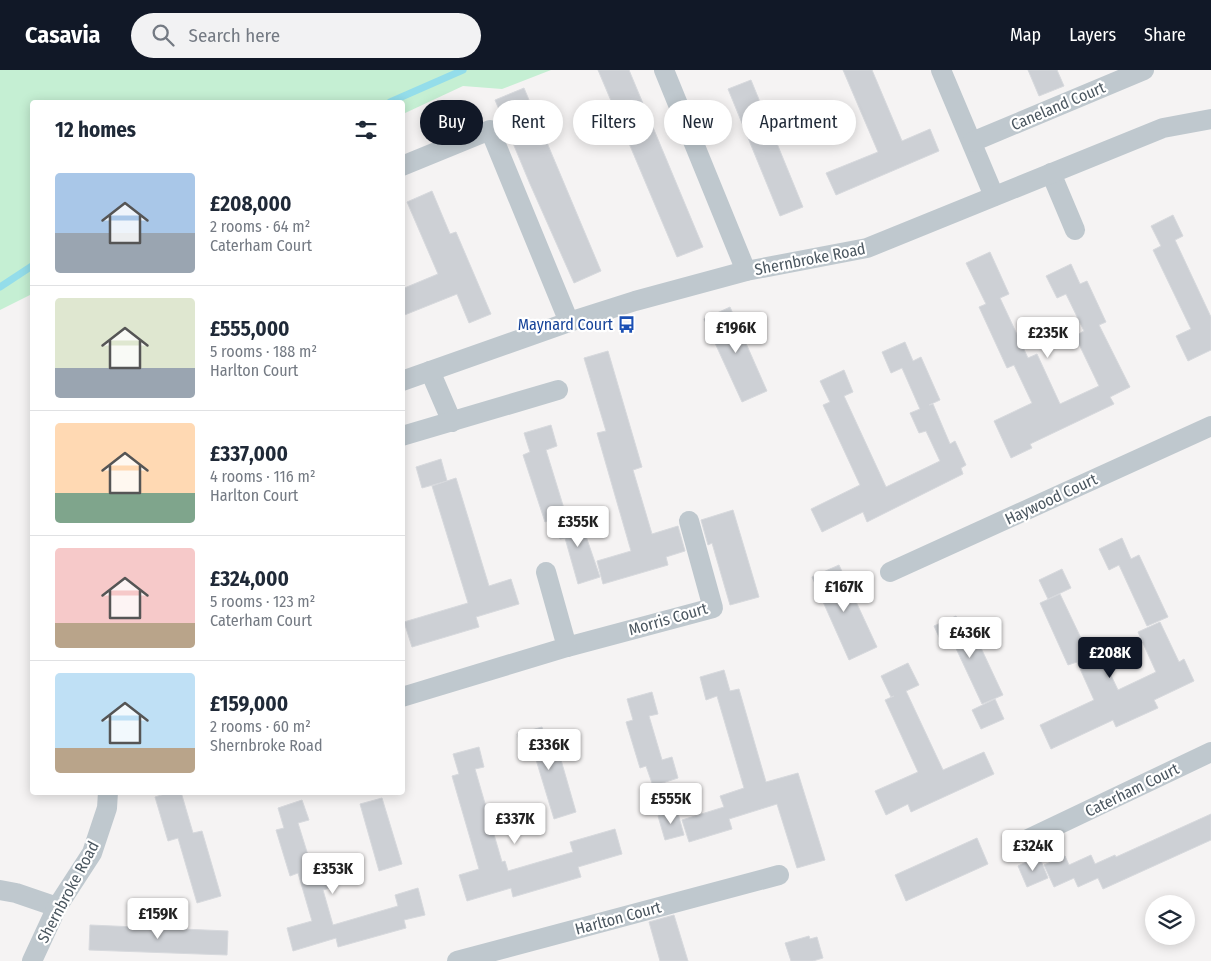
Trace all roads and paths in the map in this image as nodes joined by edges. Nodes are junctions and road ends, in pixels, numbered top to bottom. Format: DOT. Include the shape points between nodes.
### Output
graph roads {
  1 [pos="664,70"];
  2 [pos="941,70"];
  3 [pos="1144,70"];
  4 [pos="1211,119"];
  5 [pos="972,142"];
  6 [pos="405,165"];
  7 [pos="1051,173"];
  8 [pos="994,196"];
  9 [pos="1075,230"];
  10 [pos="746,271"];
  11 [pos="569,322"];
  12 [pos="430,371"];
  13 [pos="405,380"];
  14 [pos="558,390"];
  15 [pos="452,422"];
  16 [pos="1211,426"];
  17 [pos="405,435"];
  18 [pos="689,521"];
  19 [pos="546,572"];
  20 [pos="890,572"];
  21 [pos="567,647"];
  22 [pos="405,696"];
  23 [pos="1211,752"];
  24 [pos="108,795"];
  25 [pos="1026,840"];
  26 [pos="778,875"];
  27 [pos="0,890"];
  28 [pos="57,907"];
  29 [pos="32,961"];
  30 [pos="457,961"];
  1 -- 10 [label="street"];
  2 -- 5 [label="street"];
  3 -- 5 [label="street, Caneland Court"];
  4 -- 7 [label="street, Shernbroke Road" via="1163,128"];
  5 -- 8 [label="street"];
  6 -- 11 [label="street" via="490,130"];
  7 -- 8 [label="street, Shernbroke Road"];
  7 -- 9 [label="street"];
  8 -- 10 [label="street, Shernbroke Road" via="868,248"];
  10 -- 11 [label="street, Shernbroke Road"];
  11 -- 12 [label="street, Shernbroke Road"];
  12 -- 13 [label="street, Shernbroke Road"];
  12 -- 15 [label="street"];
  14 -- 15 [label="street"];
  15 -- 17 [label="street"];
  16 -- 20 [label="street, Haywood Court"];
  18 -- 21 [label="street, Morris Court" via="714,608"];
  19 -- 21 [label="street"];
  21 -- 22 [label="street, Morris Court"];
  23 -- 25 [label="street, Caterham Court"];
  24 -- 28 [label="street, Shernbroke Road" via="107,808 92,853"];
  26 -- 30 [label="street, Harlton Court"];
  27 -- 28 [label="street"];
  28 -- 29 [label="street, Shernbroke Road"];
}
